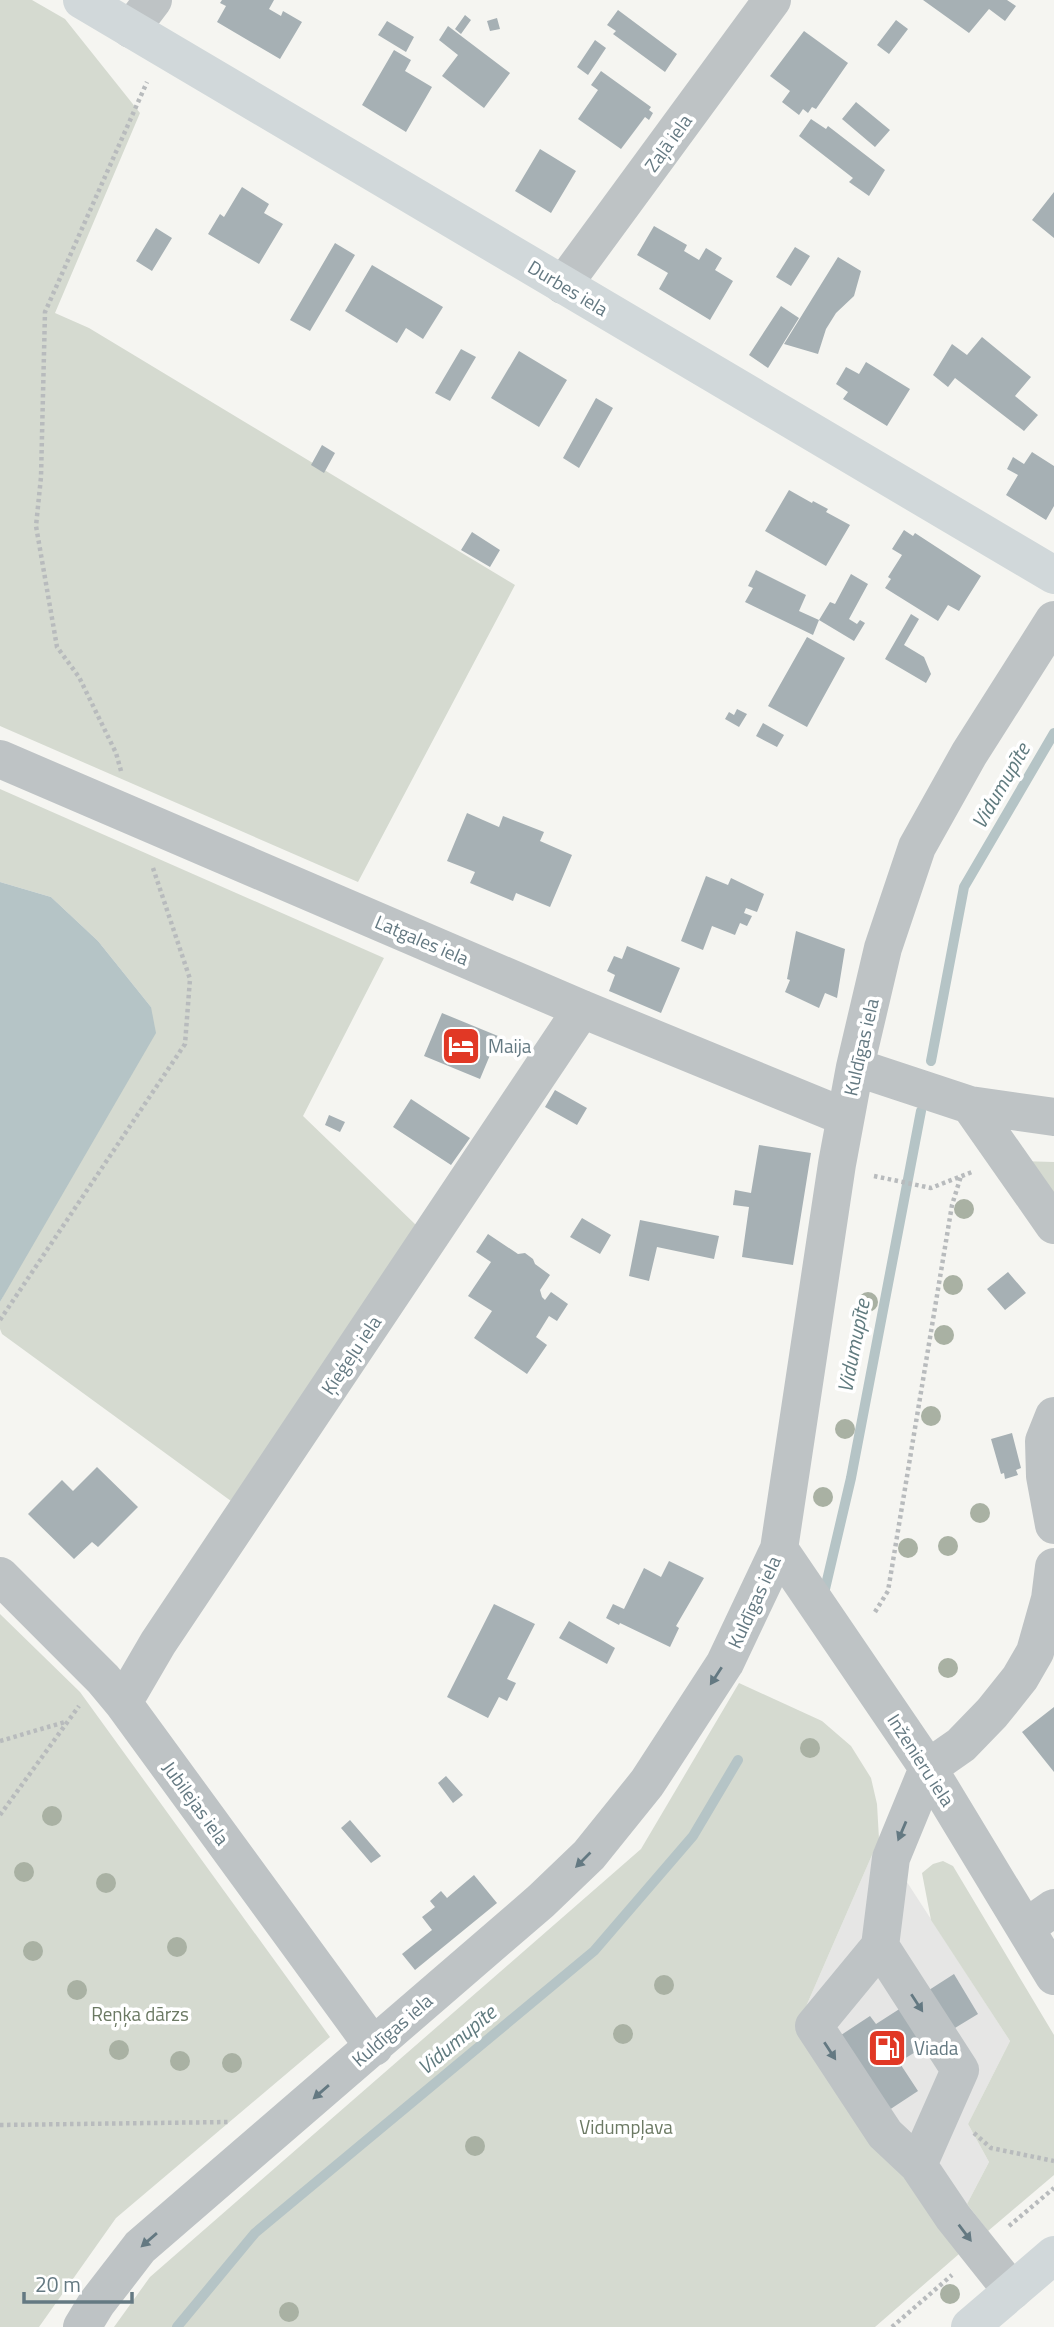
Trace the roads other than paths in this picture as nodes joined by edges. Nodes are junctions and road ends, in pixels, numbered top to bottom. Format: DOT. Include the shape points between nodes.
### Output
graph roads {
  1 [pos="82,0"];
  2 [pos="772,0"];
  3 [pos="149,26"];
  4 [pos="563,285"];
  5 [pos="1054,575"];
  6 [pos="1054,620"];
  7 [pos="0,759"];
  8 [pos="582,1009"];
  9 [pos="855,1067"];
  10 [pos="970,1105"];
  11 [pos="845,1117"];
  12 [pos="1054,1117"];
  13 [pos="1054,1224"];
  14 [pos="1054,1416"];
  15 [pos="1054,1525"];
  16 [pos="779,1549"];
  17 [pos="1054,1567"];
  18 [pos="0,1576"];
  19 [pos="113,1691"];
  20 [pos="928,1768"];
  21 [pos="1039,1918"];
  22 [pos="880,1946"];
  23 [pos="1054,1976"];
  24 [pos="374,2047"];
  25 [pos="918,2165"];
  26 [pos="1054,2255"];
  27 [pos="1012,2291"];
  28 [pos="82,2327"];
  29 [pos="970,2327"];
  1 -- 3 [label="main road, Durbes iela"];
  2 -- 4 [label="street, Zaļā iela"];
  3 -- 4 [label="main road, Durbes iela"];
  4 -- 5 [label="main road, Durbes iela"];
  6 -- 9 [label="street, Kuldīgas iela" via="969,754 917,847 883,948"];
  7 -- 8 [label="street, Latgales iela"];
  8 -- 11 [label="street, Latgales iela"];
  8 -- 19 [label="street, Ķieģeļu iela" via="166,1631"];
  9 -- 10 [label="street"];
  9 -- 11 [label="street, Kuldīgas iela"];
  10 -- 12 [label="street"];
  10 -- 13 [label="street"];
  11 -- 16 [label="street, Kuldīgas iela"];
  14 -- 15 [label="street" via="1044,1441"];
  16 -- 20 [label="street, Inženieru iela"];
  16 -- 24 [label="street, Kuldīgas iela, one-way" via="724,1663 647,1783 589,1855"];
  17 -- 20 [label="street" via="1035,1652 1020,1678 961,1745"];
  18 -- 19 [label="street, Jubilejas iela"];
  19 -- 24 [label="street, Jubilejas iela"];
  20 -- 21 [label="street, Inženieru iela"];
  20 -- 22 [label="street, one-way" via="891,1858"];
  21 -- 23 [label="street, Inženieru iela"];
  22 -- 25 [label="street, one-way" via="960,2070"];
  22 -- 25 [label="street, one-way" via="814,2026 885,2134"];
  24 -- 28 [label="street, Kuldīgas iela, one-way" via="141,2247"];
  25 -- 27 [label="street, one-way"];
  26 -- 27 [label="main road"];
  27 -- 29 [label="main road"];
}
